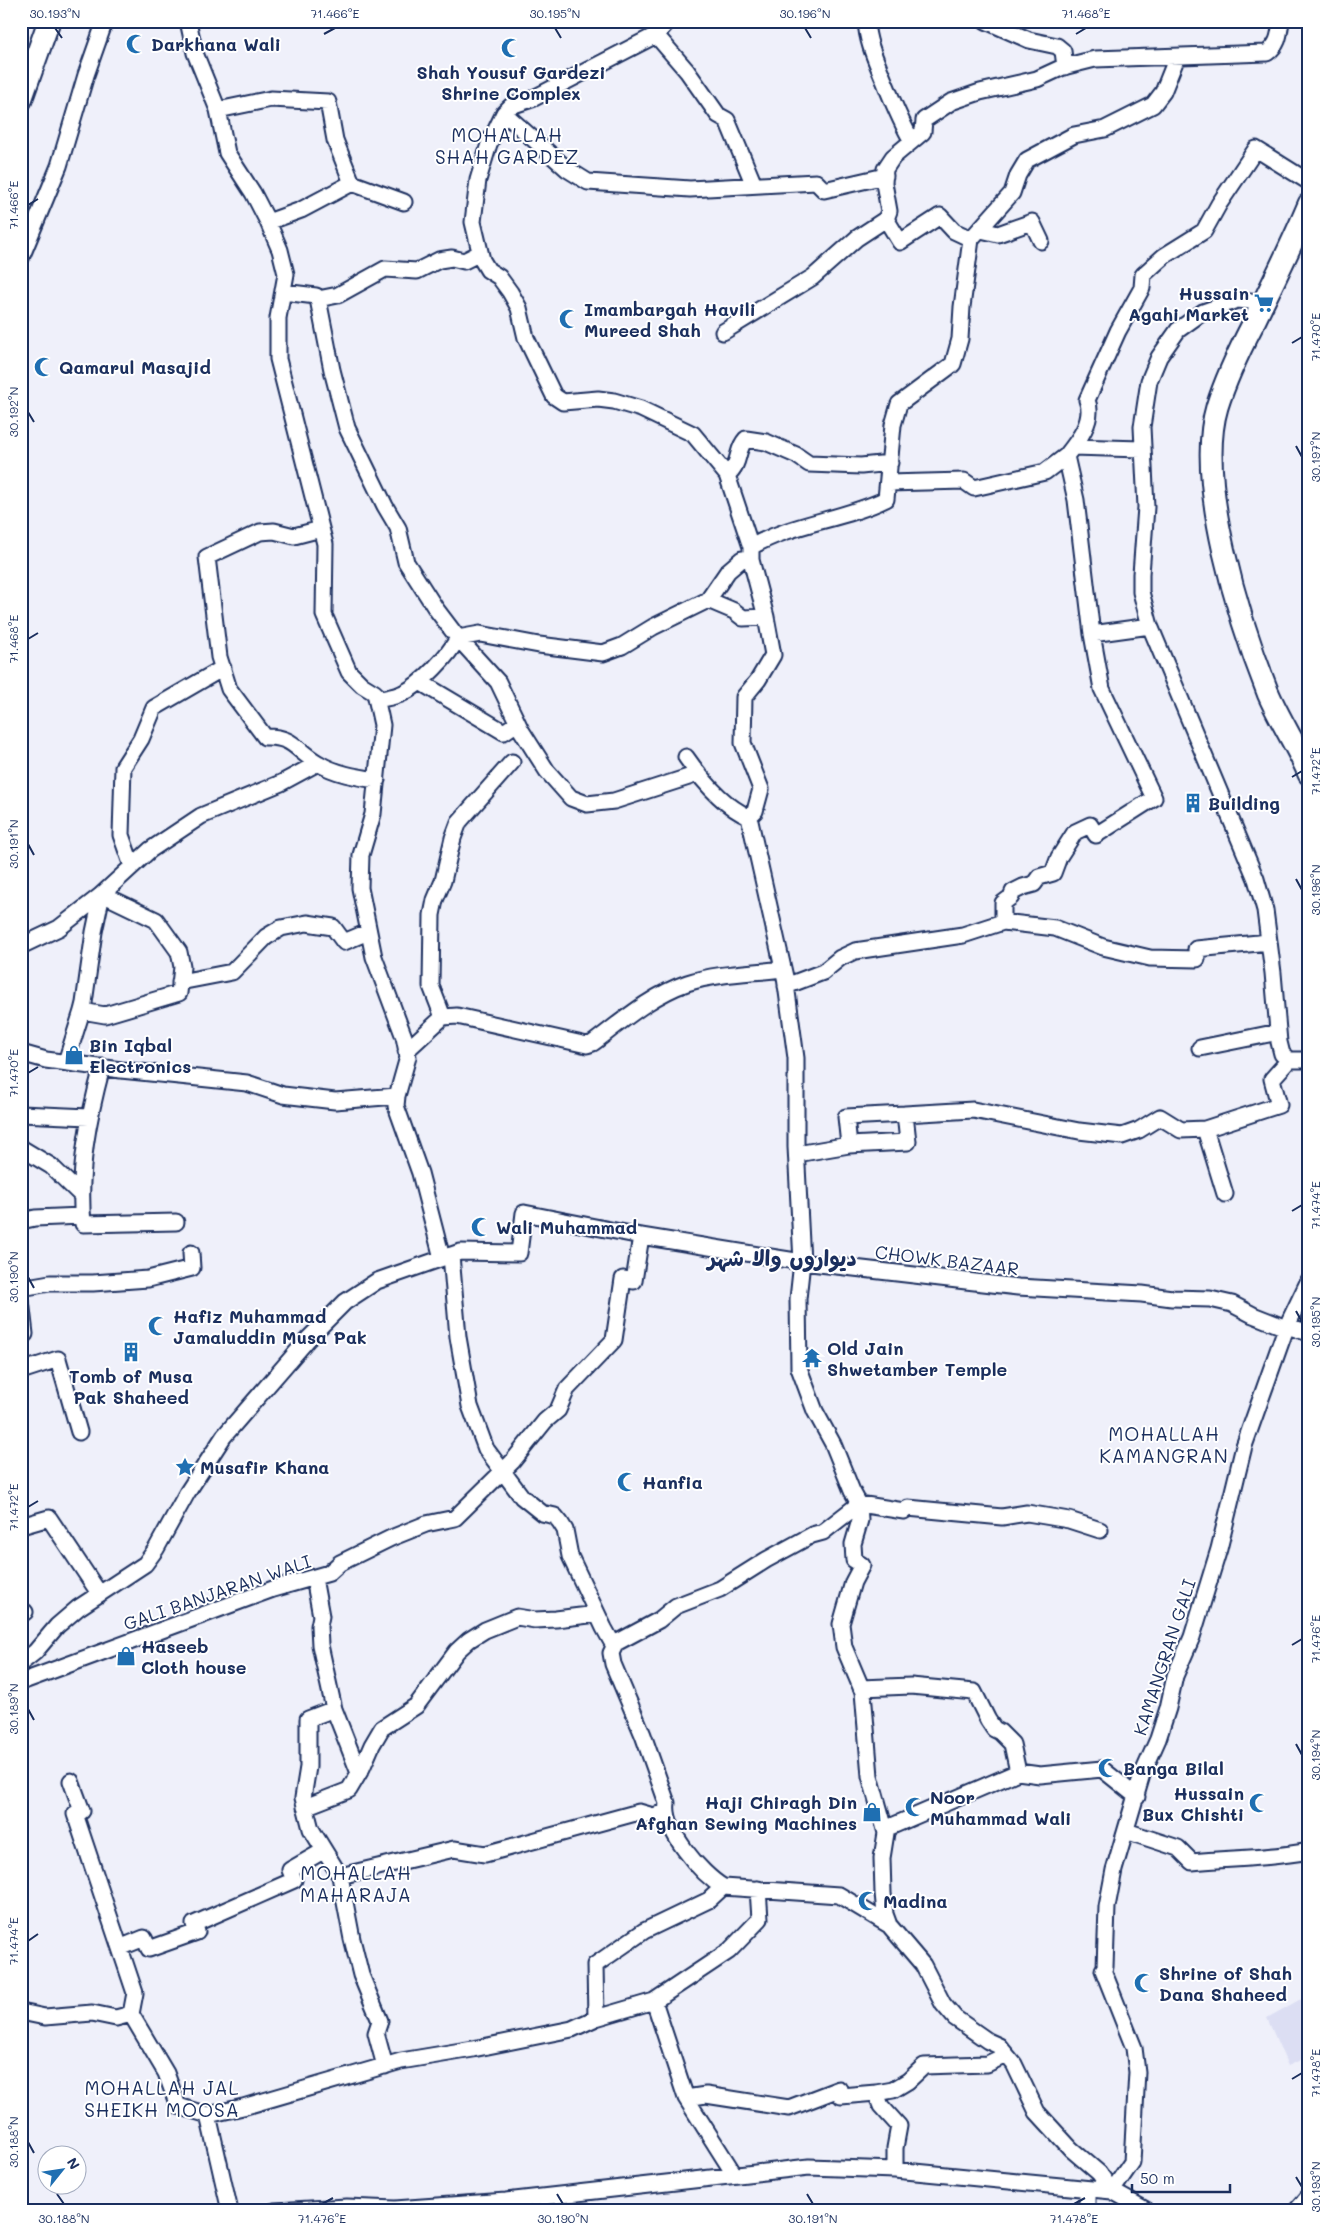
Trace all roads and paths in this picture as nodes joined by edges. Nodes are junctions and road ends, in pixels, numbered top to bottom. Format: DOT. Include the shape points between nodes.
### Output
graph roads {
  1 [pos="49,21"];
  2 [pos="105,21"];
  3 [pos="188,21"];
  4 [pos="668,21"];
  5 [pos="866,21"];
  6 [pos="986,21"];
  7 [pos="1281,21"];
  8 [pos="656,35"];
  9 [pos="1177,57"];
  10 [pos="1065,67"];
  11 [pos="21,100"];
  12 [pos="218,110"];
  13 [pos="504,113"];
  14 [pos="912,141"];
  15 [pos="884,176"];
  16 [pos="1309,182"];
  17 [pos="352,183"];
  18 [pos="754,185"];
  19 [pos="404,202"];
  20 [pos="1309,204"];
  21 [pos="886,219"];
  22 [pos="268,222"];
  23 [pos="976,235"];
  24 [pos="1041,241"];
  25 [pos="480,253"];
  26 [pos="21,258"];
  27 [pos="283,292"];
  28 [pos="318,299"];
  29 [pos="1262,302"];
  30 [pos="723,332"];
  31 [pos="1141,449"];
  32 [pos="1070,452"];
  33 [pos="890,463"];
  34 [pos="728,474"];
  35 [pos="888,483"];
  36 [pos="321,529"];
  37 [pos="751,553"];
  38 [pos="708,600"];
  39 [pos="766,617"];
  40 [pos="1150,626"];
  41 [pos="1092,634"];
  42 [pos="458,638"];
  43 [pos="223,668"];
  44 [pos="420,682"];
  45 [pos="377,700"];
  46 [pos="517,723"];
  47 [pos="686,757"];
  48 [pos="512,762"];
  49 [pos="318,763"];
  50 [pos="698,774"];
  51 [pos="1309,774"];
  52 [pos="377,780"];
  53 [pos="750,817"];
  54 [pos="132,866"];
  55 [pos="102,894"];
  56 [pos="1002,922"];
  57 [pos="368,932"];
  58 [pos="1269,942"];
  59 [pos="21,946"];
  60 [pos="783,969"];
  61 [pos="180,982"];
  62 [pos="786,986"];
  63 [pos="82,1011"];
  64 [pos="443,1017"];
  65 [pos="1278,1032"];
  66 [pos="1200,1048"];
  67 [pos="406,1051"];
  68 [pos="21,1053"];
  69 [pos="1289,1060"];
  70 [pos="1309,1060"];
  71 [pos="66,1062"];
  72 [pos="102,1067"];
  73 [pos="396,1096"];
  74 [pos="21,1114"];
  75 [pos="905,1114"];
  76 [pos="89,1117"];
  77 [pos="1205,1129"];
  78 [pos="849,1145"];
  79 [pos="21,1148"];
  80 [pos="797,1154"];
  81 [pos="80,1194"];
  82 [pos="1225,1194"];
  83 [pos="82,1216"];
  84 [pos="21,1221"];
  85 [pos="176,1222"];
  86 [pos="641,1236"];
  87 [pos="191,1253"];
  88 [pos="451,1255"];
  89 [pos="802,1262"];
  90 [pos="1309,1280"];
  91 [pos="21,1288"];
  92 [pos="21,1300"];
  93 [pos="1287,1327"];
  94 [pos="1309,1332"];
  95 [pos="21,1335"];
  96 [pos="21,1371"];
  97 [pos="79,1432"];
  98 [pos="502,1472"];
  99 [pos="859,1504"];
  100 [pos="21,1526"];
  101 [pos="1100,1530"];
  102 [pos="314,1578"];
  103 [pos="99,1593"];
  104 [pos="597,1614"];
  105 [pos="614,1646"];
  106 [pos="21,1663"];
  107 [pos="21,1682"];
  108 [pos="861,1688"];
  109 [pos="334,1709"];
  110 [pos="1018,1772"];
  111 [pos="359,1773"];
  112 [pos="71,1781"];
  113 [pos="1137,1797"];
  114 [pos="305,1808"];
  115 [pos="665,1812"];
  116 [pos="885,1829"];
  117 [pos="1126,1831"];
  118 [pos="323,1851"];
  119 [pos="1309,1851"];
  120 [pos="340,1876"];
  121 [pos="723,1887"];
  122 [pos="758,1889"];
  123 [pos="889,1925"];
  124 [pos="122,1947"];
  125 [pos="654,2002"];
  126 [pos="21,2012"];
  127 [pos="131,2014"];
  128 [pos="596,2018"];
  129 [pos="1006,2055"];
  130 [pos="385,2066"];
  131 [pos="876,2093"];
  132 [pos="686,2098"];
  133 [pos="208,2115"];
  134 [pos="895,2170"];
  135 [pos="734,2174"];
  136 [pos="1087,2189"];
  137 [pos="1112,2192"];
  138 [pos="1309,2196"];
  139 [pos="1140,2209"];
  140 [pos="230,2211"];
  141 [pos="274,2211"];
  142 [pos="1090,2211"];
  143 [pos="1296,2211"];
  1 -- 11 [label="main road"];
  2 -- 26 [label="street" via="59,166"];
  3 -- 12 [label="street" via="195,54"];
  4 -- 8 [label="street"];
  5 -- 14 [label="street" via="872,52 896,114"];
  6 -- 10 [label="street" via="1028,40 1058,46 1063,51"];
  7 -- 9 [label="street" via="1279,40 1267,53"];
  8 -- 13 [label="street" via="532,99 511,106"];
  8 -- 18 [label="street" via="718,115 727,120"];
  9 -- 10 [label="street" via="1095,59"];
  9 -- 23 [label="street" via="1154,105 1105,128 1074,135 1027,160 1012,193"];
  10 -- 14 [label="street" via="1037,79 951,102 924,120 923,132"];
  12 -- 17 [label="street" via="271,99 328,102 335,140"];
  12 -- 22 [label="street" via="227,153"];
  13 -- 18 [label="street" via="567,169 588,182 690,189"];
  13 -- 25 [label="street" via="489,144 478,180 473,222"];
  14 -- 15 [label="street" via="893,157"];
  15 -- 18 [label="street" via="824,190 816,182"];
  15 -- 21 [label="street" via="889,211"];
  16 -- 32 [label="street" via="1256,150 1204,231 1164,256 1143,275 1142,288 1086,400 1090,408 1086,424"];
  17 -- 19 [label="street"];
  17 -- 22 [label="street" via="301,210"];
  20 -- 29 [label="main road"];
  21 -- 23 [label="street" via="900,242 940,216 954,232"];
  21 -- 30 [label="street" via="857,238 813,277"];
  22 -- 27 [label="street" via="286,274"];
  23 -- 24 [label="street" via="998,234 1032,222"];
  23 -- 33 [label="street" via="962,307 960,339 953,364 899,404 893,425"];
  25 -- 28 [label="street" via="464,261 452,258 439,260 418,271 385,269 338,296"];
  25 -- 34 [label="street" via="488,270 499,277 519,308 526,338 554,396 563,402 614,401 659,417 693,434"];
  27 -- 28 [label="street" via="316,296"];
  27 -- 36 [label="street" via="278,318 278,359"];
  28 -- 42 [label="street" via="332,370 351,437 398,528 406,562"];
  29 -- 31 [label="street" via="1237,300 1203,312 1178,330 1159,357 1149,381 1144,401"];
  29 -- 51 [label="main road" via="1233,362 1212,430 1216,517 1242,617 1269,694"];
  31 -- 32 [label="street"];
  31 -- 40 [label="street" via="1146,507 1142,592"];
  32 -- 35 [label="street" via="1045,472 974,488 964,480"];
  32 -- 41 [label="street"];
  33 -- 34 [label="street" via="861,466 809,464 766,442 746,439 741,444 738,463"];
  33 -- 35 [label="street"];
  34 -- 37 [label="street"];
  35 -- 37 [label="street" via="886,499 777,535"];
  36 -- 43 [label="street" via="294,536 274,531 260,532 207,557"];
  36 -- 45 [label="street" via="325,544 324,615 349,672 375,693"];
  37 -- 38 [label="street" via="728,571"];
  37 -- 39 [label="street"];
  38 -- 39 [label="street" via="742,618"];
  38 -- 42 [label="street" via="603,653 480,634"];
  39 -- 53 [label="street" via="773,655 744,697 743,742 761,789"];
  40 -- 41 [label="street"];
  40 -- 58 [label="street" via="1256,879 1265,910"];
  41 -- 56 [label="street" via="1102,689 1154,798 1096,835 1090,825 1075,832 1053,873 1013,892 1012,897 1003,903"];
  42 -- 44 [label="street"];
  42 -- 46 [label="street" via="498,682"];
  43 -- 49 [label="street" via="229,689 265,737 279,736"];
  43 -- 54 [label="street" via="154,708 141,739 123,767 121,835"];
  44 -- 45 [label="street" via="404,693"];
  44 -- 46 [label="street" via="504,732"];
  45 -- 52 [label="street" via="382,725"];
  46 -- 50 [label="street" via="553,778 571,798 587,804 614,801"];
  47 -- 50 [label="street"];
  48 -- 64 [label="street" via="459,822 435,900 431,986"];
  49 -- 52 [label="street" via="348,776"];
  49 -- 54 [label="street" via="281,783 201,816"];
  50 -- 53 [label="street" via="734,810"];
  52 -- 57 [label="street" via="373,814 361,859 360,888"];
  53 -- 60 [label="street"];
  54 -- 55 [label="street"];
  55 -- 59 [label="street" via="59,928"];
  55 -- 61 [label="street" via="156,920 178,952 182,967"];
  55 -- 63 [label="street"];
  56 -- 58 [label="street" via="1055,928 1103,946 1150,958 1197,959 1196,949"];
  56 -- 62 [label="street" via="963,935 855,951 823,972"];
  57 -- 61 [label="street" via="344,942 333,927 308,923 281,928 266,937 232,972"];
  57 -- 67 [label="street"];
  58 -- 65 [label="street"];
  60 -- 62 [label="street"];
  60 -- 64 [label="street" via="686,983 653,998 587,1045 457,1016"];
  61 -- 63 [label="street" via="179,993 105,1015"];
  62 -- 80 [label="street" via="796,1058"];
  63 -- 71 [label="street"];
  64 -- 67 [label="street"];
  65 -- 66 [label="street"];
  65 -- 69 [label="street" via="1282,1054"];
  67 -- 73 [label="street" via="408,1057"];
  68 -- 71 [label="street"];
  69 -- 70 [label="street"];
  69 -- 77 [label="street" via="1272,1079 1279,1105"];
  71 -- 72 [label="street"];
  72 -- 73 [label="street" via="248,1083 283,1095 336,1101"];
  72 -- 76 [label="street"];
  73 -- 88 [label="street" via="396,1106"];
  74 -- 76 [label="street"];
  75 -- 77 [label="street" via="973,1110 1122,1136 1160,1117 1181,1130"];
  75 -- 78 [label="street" via="908,1142"];
  75 -- 78 [label="street" via="846,1117"];
  76 -- 81 [label="street"];
  77 -- 82 [label="street"];
  78 -- 80 [label="street"];
  79 -- 81 [label="street" via="51,1166"];
  80 -- 89 [label="street"];
  81 -- 83 [label="street"];
  83 -- 84 [label="street"];
  83 -- 85 [label="street" via="83,1224"];
  86 -- 88 [label="street, CHOWK BAZAAR" via="524,1213 519,1253"];
  86 -- 89 [label="street, CHOWK BAZAAR"];
  86 -- 98 [label="street, GALI BANJARAN WALI" via="634,1281 623,1279 614,1340 567,1389 558,1410"];
  87 -- 91 [label="street" via="192,1268 148,1279 50,1282"];
  88 -- 98 [label="street" via="458,1337 470,1406 486,1449"];
  88 -- 103 [label="street" via="377,1281 345,1302 308,1338 224,1436 145,1564"];
  89 -- 93 [label="street, CHOWK BAZAAR" via="1018,1287 1210,1299 1232,1304 1253,1316"];
  89 -- 99 [label="street" via="798,1299 799,1368 815,1411"];
  90 -- 93 [label="street, KAMANGRAN GALI"];
  92 -- 95 [label="street" via="25,1334"];
  93 -- 94 [label="street, CHOWK BAZAAR"];
  93 -- 113 [label="street, KAMANGRAN GALI" via="1244,1446 1219,1549"];
  96 -- 97 [label="street" via="58,1359"];
  98 -- 102 [label="street, GALI BANJARAN WALI" via="455,1518 426,1524 391,1538"];
  98 -- 104 [label="street" via="522,1497 560,1522 565,1530 570,1556"];
  99 -- 101 [label="street" via="904,1511 908,1508 1002,1517 1027,1513 1069,1520"];
  99 -- 105 [label="street" via="823,1532 756,1565 720,1589 676,1606 659,1620"];
  99 -- 108 [label="street" via="860,1520 853,1544 854,1560 862,1564 853,1582 841,1624 844,1647"];
  100 -- 103 [label="street" via="49,1518"];
  102 -- 107 [label="street, GALI BANJARAN WALI" via="273,1589"];
  102 -- 109 [label="street" via="322,1616 320,1645"];
  103 -- 106 [label="street" via="58,1626"];
  104 -- 105 [label="street"];
  104 -- 111 [label="street" via="535,1620 517,1617 469,1640 420,1701 382,1728"];
  105 -- 115 [label="street" via="611,1653 613,1664 643,1734 667,1803"];
  108 -- 110 [label="street" via="911,1686 974,1692 991,1724 1012,1744"];
  108 -- 116 [label="street" via="870,1776"];
  109 -- 111 [label="street"];
  109 -- 114 [label="street" via="308,1719"];
  110 -- 113 [label="street" via="1040,1775 1102,1770"];
  110 -- 116 [label="street"];
  111 -- 114 [label="street" via="349,1790"];
  112 -- 124 [label="street" via="82,1811 75,1814"];
  113 -- 117 [label="street, KAMANGRAN GALI"];
  114 -- 118 [label="street" via="310,1829"];
  115 -- 120 [label="street" via="653,1816 639,1812 485,1854 454,1848"];
  115 -- 121 [label="street" via="694,1862"];
  116 -- 123 [label="street" via="883,1893"];
  117 -- 119 [label="street" via="1178,1848 1192,1862 1260,1859"];
  117 -- 137 [label="street, KAMANGRAN GALI" via="1107,1908 1103,1970 1134,2048 1137,2080 1132,2162"];
  118 -- 120 [label="street"];
  118 -- 124 [label="street" via="290,1870 294,1880 194,1924 196,1932 149,1949 144,1938"];
  120 -- 130 [label="street" via="361,1975 380,2021 376,2032"];
  121 -- 122 [label="street"];
  121 -- 128 [label="street" via="710,1900 644,1931 595,1965"];
  122 -- 123 [label="street" via="839,1895"];
  122 -- 125 [label="street" via="760,1919 729,1951"];
  123 -- 129 [label="street" via="923,1965 943,2004 955,2018 998,2046"];
  124 -- 127 [label="street" via="136,1992"];
  125 -- 128 [label="street"];
  125 -- 132 [label="street"];
  126 -- 127 [label="street" via="45,2016 92,2013 116,2018"];
  127 -- 133 [label="street" via="166,2073 178,2106"];
  128 -- 130 [label="street" via="572,2029"];
  129 -- 131 [label="street" via="987,2064 924,2066 892,2090"];
  129 -- 137 [label="street" via="1014,2064 1037,2112 1071,2149 1099,2173"];
  130 -- 133 [label="street"];
  131 -- 132 [label="street" via="841,2096 839,2089 789,2108 706,2095"];
  131 -- 134 [label="street" via="881,2106 899,2126"];
  132 -- 135 [label="street"];
  133 -- 140 [label="street"];
  134 -- 135 [label="street" via="809,2167"];
  134 -- 136 [label="street"];
  135 -- 141 [label="street" via="487,2202 395,2209 346,2207"];
  136 -- 137 [label="street"];
  136 -- 142 [label="street"];
  137 -- 139 [label="street"];
  138 -- 143 [label="street"];
}
